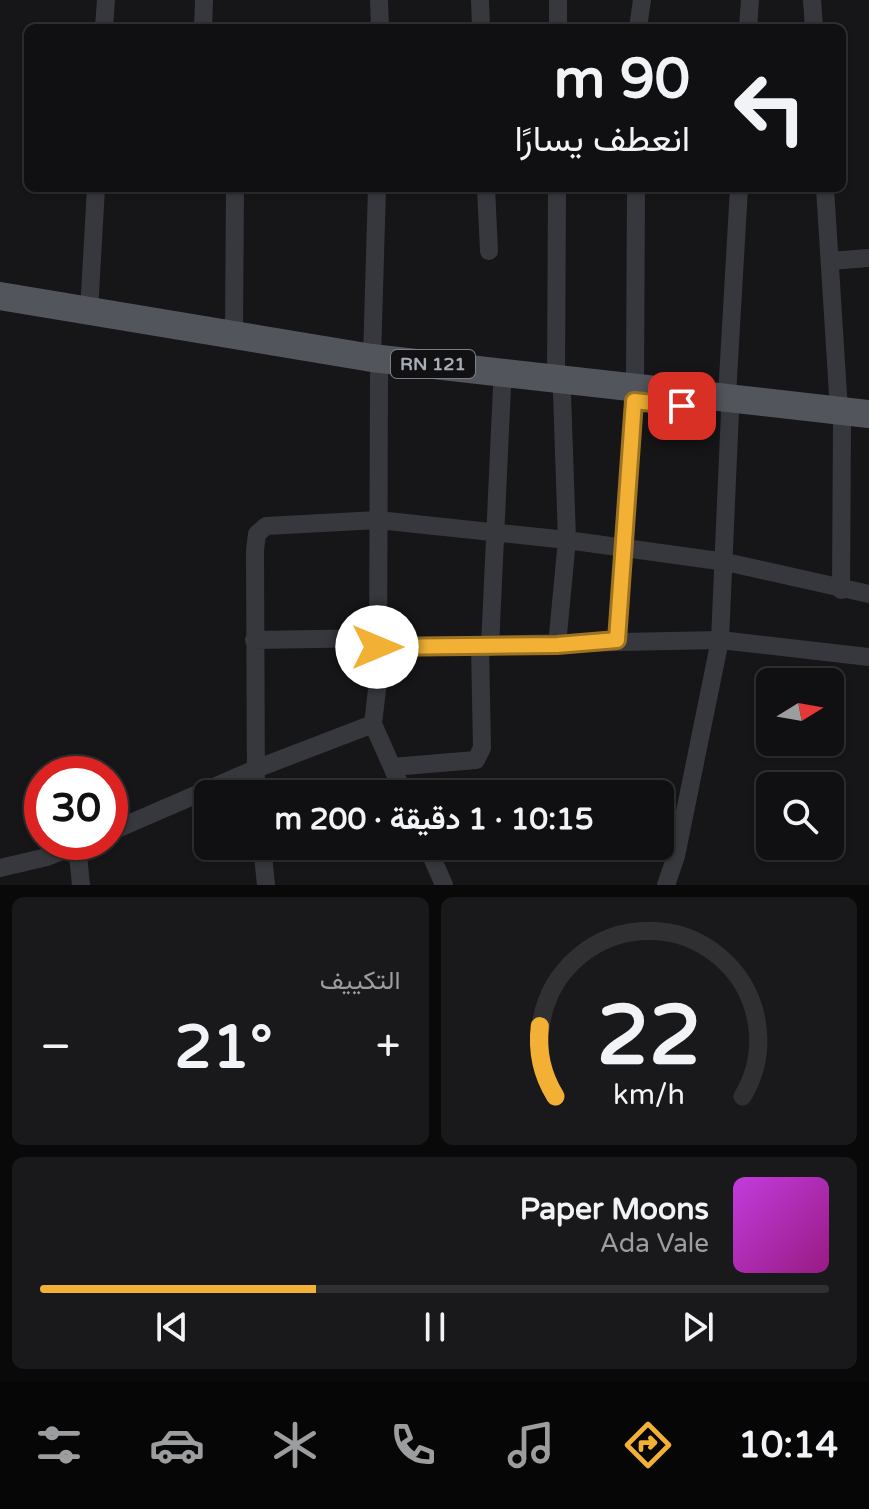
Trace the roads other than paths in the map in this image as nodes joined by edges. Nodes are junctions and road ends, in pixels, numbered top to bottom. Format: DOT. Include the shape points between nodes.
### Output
graph roads {
  1 [pos="106,0"];
  2 [pos="204,0"];
  3 [pos="379,0"];
  4 [pos="480,0"];
  5 [pos="558,0"];
  6 [pos="642,0"];
  7 [pos="750,0"];
  8 [pos="812,0"];
  9 [pos="104,24"];
  10 [pos="203,24"];
  11 [pos="380,24"];
  12 [pos="481,24"];
  13 [pos="558,24"];
  14 [pos="639,24"];
  15 [pos="748,24"];
  16 [pos="814,24"];
  17 [pos="96,192"];
  18 [pos="235,192"];
  19 [pos="377,192"];
  20 [pos="486,192"];
  21 [pos="557,192"];
  22 [pos="636,192"];
  23 [pos="739,192"];
  24 [pos="825,192"];
  25 [pos="489,251"];
  26 [pos="869,258"];
  27 [pos="830,261"];
  28 [pos="0,296"];
  29 [pos="89,311"];
  30 [pos="0,315"];
  31 [pos="234,335"];
  32 [pos="376,366"];
  33 [pos="559,385"];
  34 [pos="502,387"];
  35 [pos="634,393"];
  36 [pos="728,404"];
  37 [pos="869,414"];
  38 [pos="850,421"];
  39 [pos="378,520"];
  40 [pos="497,534"];
  41 [pos="567,540"];
  42 [pos="624,547"];
  43 [pos="726,562"];
  44 [pos="841,590"];
  45 [pos="869,594"];
  46 [pos="254,640"];
  47 [pos="617,640"];
  48 [pos="720,640"];
  49 [pos="378,642"];
  50 [pos="557,645"];
  51 [pos="485,647"];
  52 [pos="869,657"];
  53 [pos="373,724"];
  54 [pos="392,767"];
  55 [pos="253,770"];
  56 [pos="254,780"];
  57 [pos="398,780"];
  58 [pos="128,824"];
  59 [pos="27,860"];
  60 [pos="81,860"];
  61 [pos="263,860"];
  62 [pos="433,860"];
  63 [pos="0,868"];
  64 [pos="81,885"];
  65 [pos="266,885"];
  66 [pos="444,885"];
  67 [pos="666,885"];
  1 -- 9 [label="street"];
  2 -- 10 [label="street"];
  3 -- 11 [label="street"];
  4 -- 12 [label="street"];
  5 -- 13 [label="street"];
  6 -- 14 [label="street"];
  7 -- 15 [label="street"];
  8 -- 16 [label="street"];
  17 -- 29 [label="street"];
  18 -- 31 [label="street"];
  19 -- 32 [label="street"];
  20 -- 25 [label="street"];
  21 -- 33 [label="street"];
  22 -- 35 [label="street"];
  23 -- 36 [label="street"];
  24 -- 27 [label="street"];
  26 -- 27 [label="street"];
  27 -- 38 [label="street"];
  28 -- 29 [label="main road, RN 121"];
  29 -- 31 [label="main road, RN 121"];
  30 -- 32 [label="main road, RN 121"];
  31 -- 32 [label="main road, RN 121"];
  32 -- 33 [label="main road, RN 121"];
  32 -- 34 [label="main road, RN 121"];
  32 -- 39 [label="street"];
  33 -- 34 [label="main road, RN 121"];
  33 -- 35 [label="main road, RN 121"];
  33 -- 41 [label="street"];
  34 -- 40 [label="street"];
  35 -- 36 [label="main road, RN 121"];
  35 -- 42 [label="street"];
  36 -- 38 [label="main road, RN 121"];
  36 -- 43 [label="street"];
  37 -- 38 [label="main road, RN 121"];
  38 -- 44 [label="street"];
  39 -- 40 [label="street"];
  39 -- 46 [label="street" via="266,526 257,534"];
  39 -- 49 [label="street"];
  40 -- 41 [label="street"];
  40 -- 51 [label="street"];
  41 -- 42 [label="street"];
  41 -- 50 [label="street"];
  42 -- 43 [label="street"];
  42 -- 47 [label="street"];
  43 -- 44 [label="street"];
  43 -- 48 [label="street"];
  44 -- 45 [label="street"];
  46 -- 49 [label="street"];
  46 -- 55 [label="street"];
  47 -- 48 [label="street"];
  47 -- 50 [label="street"];
  48 -- 52 [label="street"];
  48 -- 67 [label="street"];
  49 -- 51 [label="street"];
  49 -- 53 [label="street"];
  50 -- 51 [label="street"];
  51 -- 54 [label="street" via="482,748 476,760"];
  53 -- 54 [label="street"];
  53 -- 55 [label="street"];
  54 -- 57 [label="street"];
  55 -- 56 [label="street"];
  55 -- 58 [label="street"];
  59 -- 63 [label="street"];
  60 -- 64 [label="street"];
  61 -- 65 [label="street"];
  62 -- 66 [label="street"];
}
